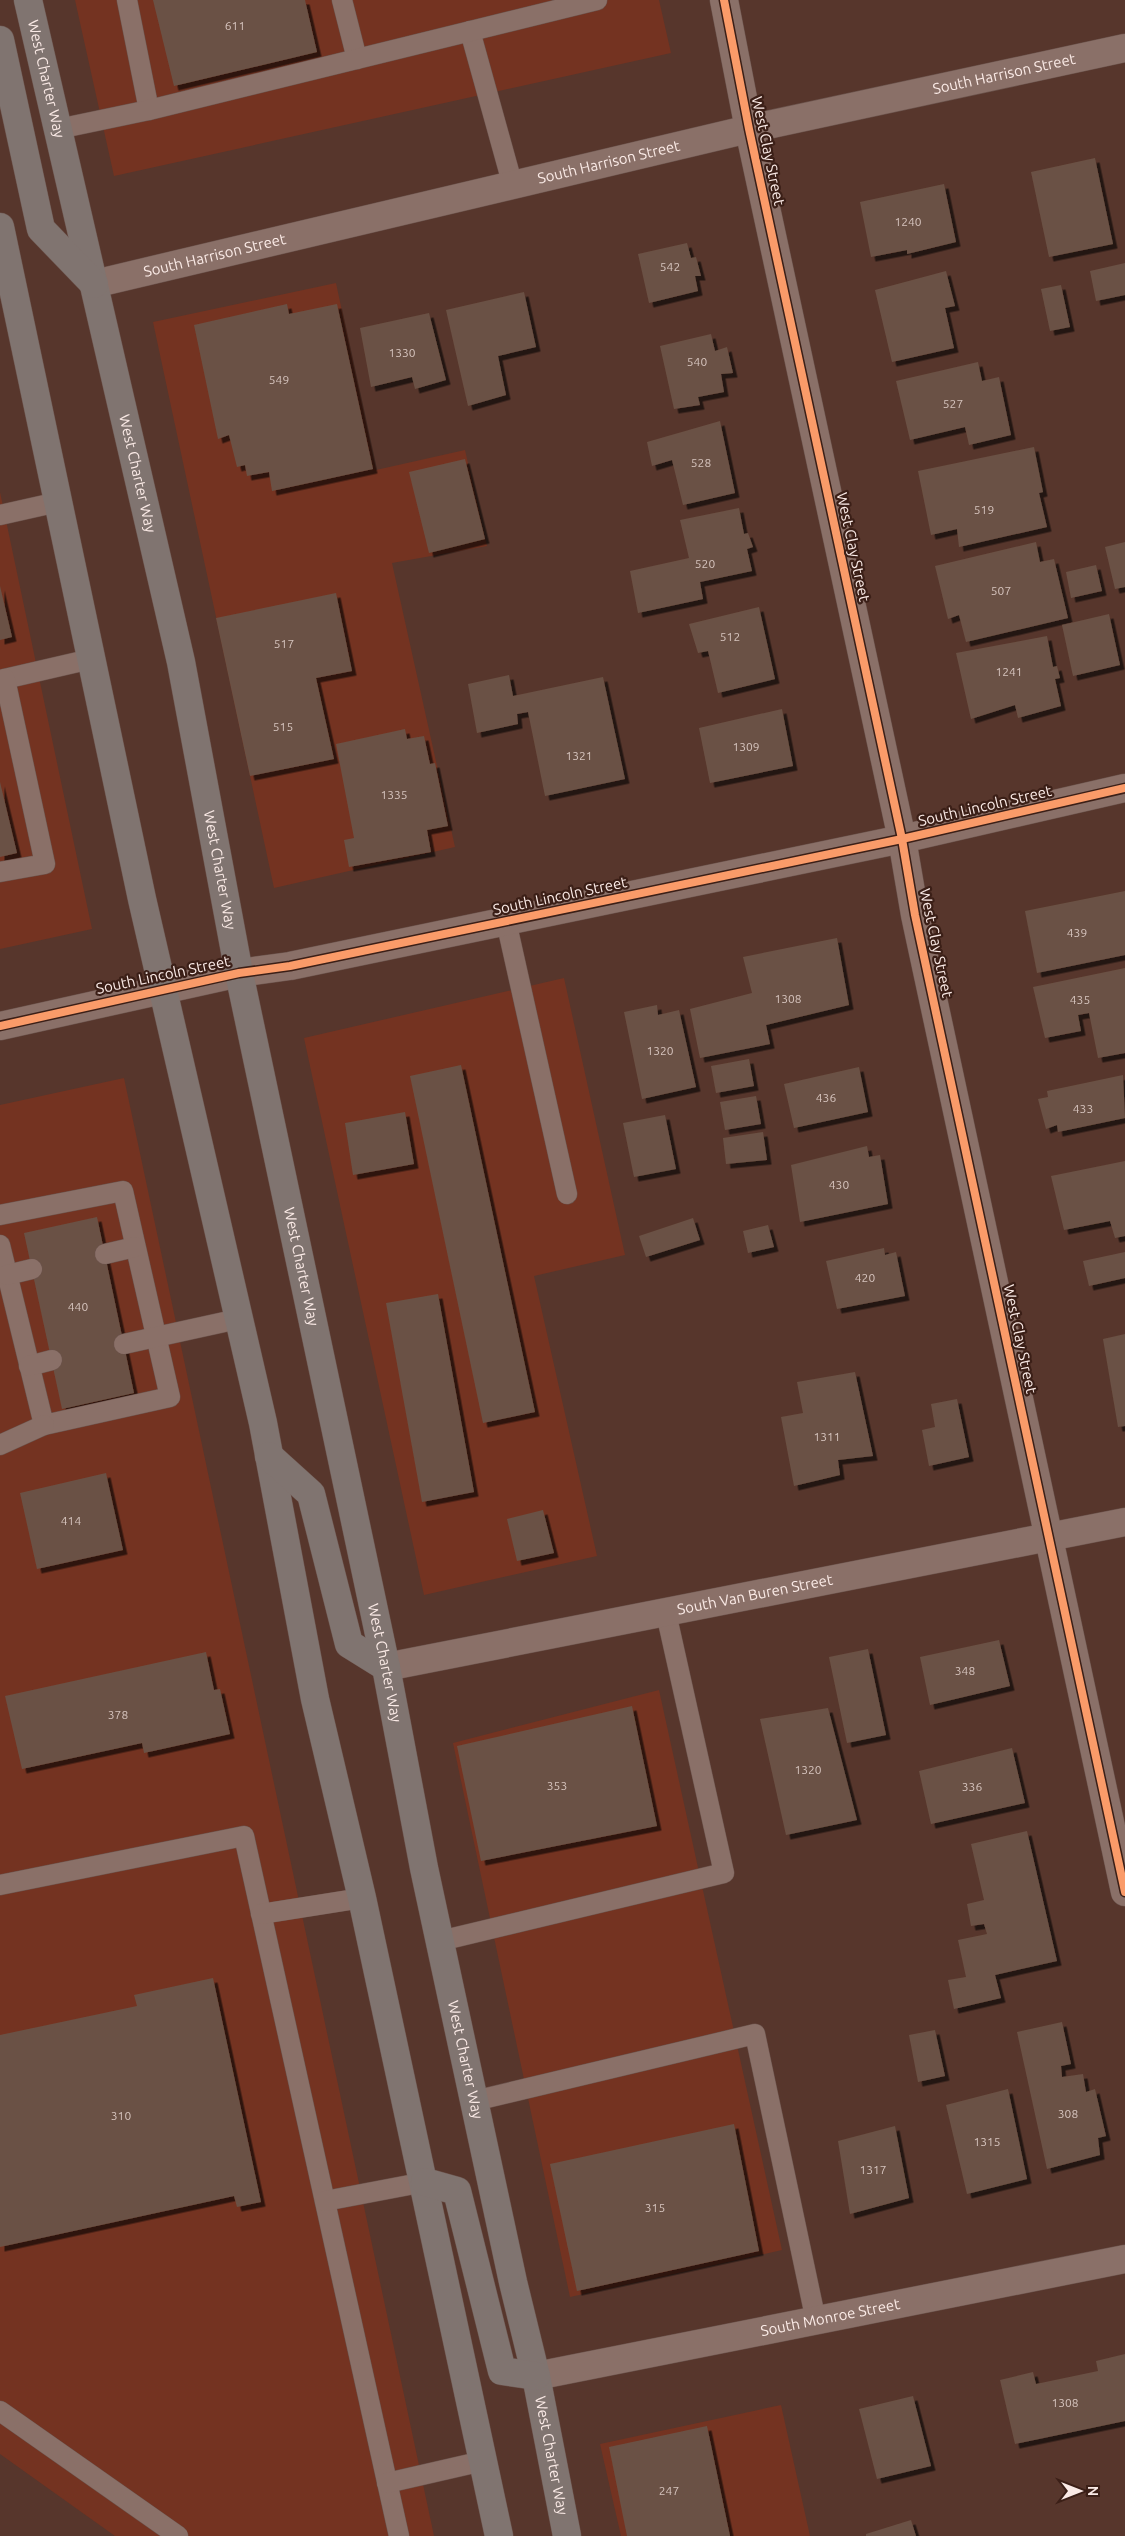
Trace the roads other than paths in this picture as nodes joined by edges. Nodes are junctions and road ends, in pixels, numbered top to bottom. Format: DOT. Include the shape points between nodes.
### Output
graph roads {
  1 [pos="28,0"];
  2 [pos="127,0"];
  3 [pos="342,0"];
  4 [pos="597,0"];
  5 [pos="724,0"];
  6 [pos="470,31"];
  7 [pos="0,40"];
  8 [pos="1125,48"];
  9 [pos="357,59"];
  10 [pos="149,110"];
  11 [pos="58,129"];
  12 [pos="749,129"];
  13 [pos="513,186"];
  14 [pos="0,227"];
  15 [pos="4,262"];
  16 [pos="94,284"];
  17 [pos="58,502"];
  18 [pos="0,515"];
  19 [pos="91,659"];
  20 [pos="3,679"];
  21 [pos="1125,788"];
  22 [pos="902,839"];
  23 [pos="0,872"];
  24 [pos="506,921"];
  25 [pos="239,973"];
  26 [pos="164,989"];
  27 [pos="0,1026"];
  28 [pos="566,1194"];
  29 [pos="0,1215"];
  30 [pos="0,1245"];
  31 [pos="135,1247"];
  32 [pos="105,1254"];
  33 [pos="32,1269"];
  34 [pos="7,1275"];
  35 [pos="238,1318"];
  36 [pos="156,1337"];
  37 [pos="124,1344"];
  38 [pos="52,1360"];
  39 [pos="29,1366"];
  40 [pos="44,1424"];
  41 [pos="0,1445"];
  42 [pos="270,1456"];
  43 [pos="1125,1522"];
  44 [pos="1049,1538"];
  45 [pos="666,1613"];
  46 [pos="386,1667"];
  47 [pos="0,1885"];
  48 [pos="1125,1892"];
  49 [pos="362,1898"];
  50 [pos="261,1914"];
  51 [pos="440,1941"];
  52 [pos="474,2100"];
  53 [pos="424,2182"];
  54 [pos="325,2201"];
  55 [pos="1125,2259"];
  56 [pos="816,2321"];
  57 [pos="536,2376"];
  58 [pos="0,2410"];
  59 [pos="483,2461"];
  60 [pos="387,2483"];
  61 [pos="158,2530"];
  62 [pos="178,2536"];
  63 [pos="399,2536"];
  64 [pos="499,2536"];
  65 [pos="567,2536"];
  1 -- 11 [label="main road, West Charter Way"];
  2 -- 10 [label="lane"];
  3 -- 9 [label="lane"];
  4 -- 6 [label="lane"];
  5 -- 12 [label="street, West Clay Street"];
  6 -- 9 [label="lane"];
  6 -- 13 [label="lane"];
  7 -- 16 [label="main road" via="41,229"];
  8 -- 12 [label="street, South Harrison Street"];
  9 -- 10 [label="lane"];
  10 -- 11 [label="lane"];
  11 -- 16 [label="main road, West Charter Way"];
  12 -- 13 [label="street, South Harrison Street"];
  12 -- 22 [label="street, West Clay Street"];
  13 -- 16 [label="street, South Harrison Street"];
  14 -- 15 [label="main road"];
  15 -- 17 [label="main road"];
  16 -- 25 [label="main road, West Charter Way" via="181,662"];
  17 -- 18 [label="lane"];
  17 -- 19 [label="main road"];
  19 -- 20 [label="lane"];
  19 -- 26 [label="main road"];
  20 -- 23 [label="lane" via="45,864"];
  21 -- 22 [label="street, South Lincoln Street"];
  22 -- 24 [label="street, South Lincoln Street"];
  22 -- 44 [label="street, West Clay Street"];
  24 -- 25 [label="street, South Lincoln Street" via="290,966"];
  24 -- 28 [label="lane"];
  25 -- 26 [label="street, South Lincoln Street"];
  25 -- 46 [label="main road, West Charter Way"];
  26 -- 27 [label="street, South Lincoln Street"];
  26 -- 35 [label="main road"];
  29 -- 31 [label="lane" via="123,1191"];
  30 -- 34 [label="lane"];
  31 -- 32 [label="lane"];
  31 -- 36 [label="lane"];
  33 -- 34 [label="lane"];
  34 -- 39 [label="lane"];
  35 -- 36 [label="lane"];
  35 -- 42 [label="main road"];
  36 -- 37 [label="lane"];
  36 -- 40 [label="lane" via="170,1397"];
  38 -- 39 [label="lane"];
  39 -- 40 [label="lane"];
  40 -- 41 [label="lane"];
  42 -- 46 [label="main road" via="311,1494 349,1644"];
  42 -- 49 [label="main road" via="315,1699"];
  43 -- 44 [label="street, South Van Buren Street"];
  44 -- 45 [label="street, South Van Buren Street"];
  44 -- 48 [label="street, West Clay Street"];
  45 -- 46 [label="street, South Van Buren Street"];
  45 -- 51 [label="lane" via="724,1873"];
  46 -- 51 [label="main road, West Charter Way"];
  47 -- 50 [label="lane" via="244,1836"];
  49 -- 50 [label="lane"];
  49 -- 53 [label="main road"];
  50 -- 54 [label="lane"];
  51 -- 52 [label="main road, West Charter Way"];
  52 -- 56 [label="lane" via="755,2034"];
  52 -- 57 [label="main road, West Charter Way"];
  53 -- 54 [label="lane"];
  53 -- 57 [label="main road" via="457,2191 502,2372"];
  53 -- 59 [label="main road"];
  54 -- 60 [label="lane"];
  55 -- 56 [label="street, South Monroe Street"];
  56 -- 57 [label="street, South Monroe Street"];
  57 -- 65 [label="main road, West Charter Way"];
  58 -- 61 [label="lane"];
  59 -- 60 [label="lane"];
  59 -- 64 [label="main road"];
  60 -- 63 [label="lane"];
  61 -- 62 [label="lane"];
}
